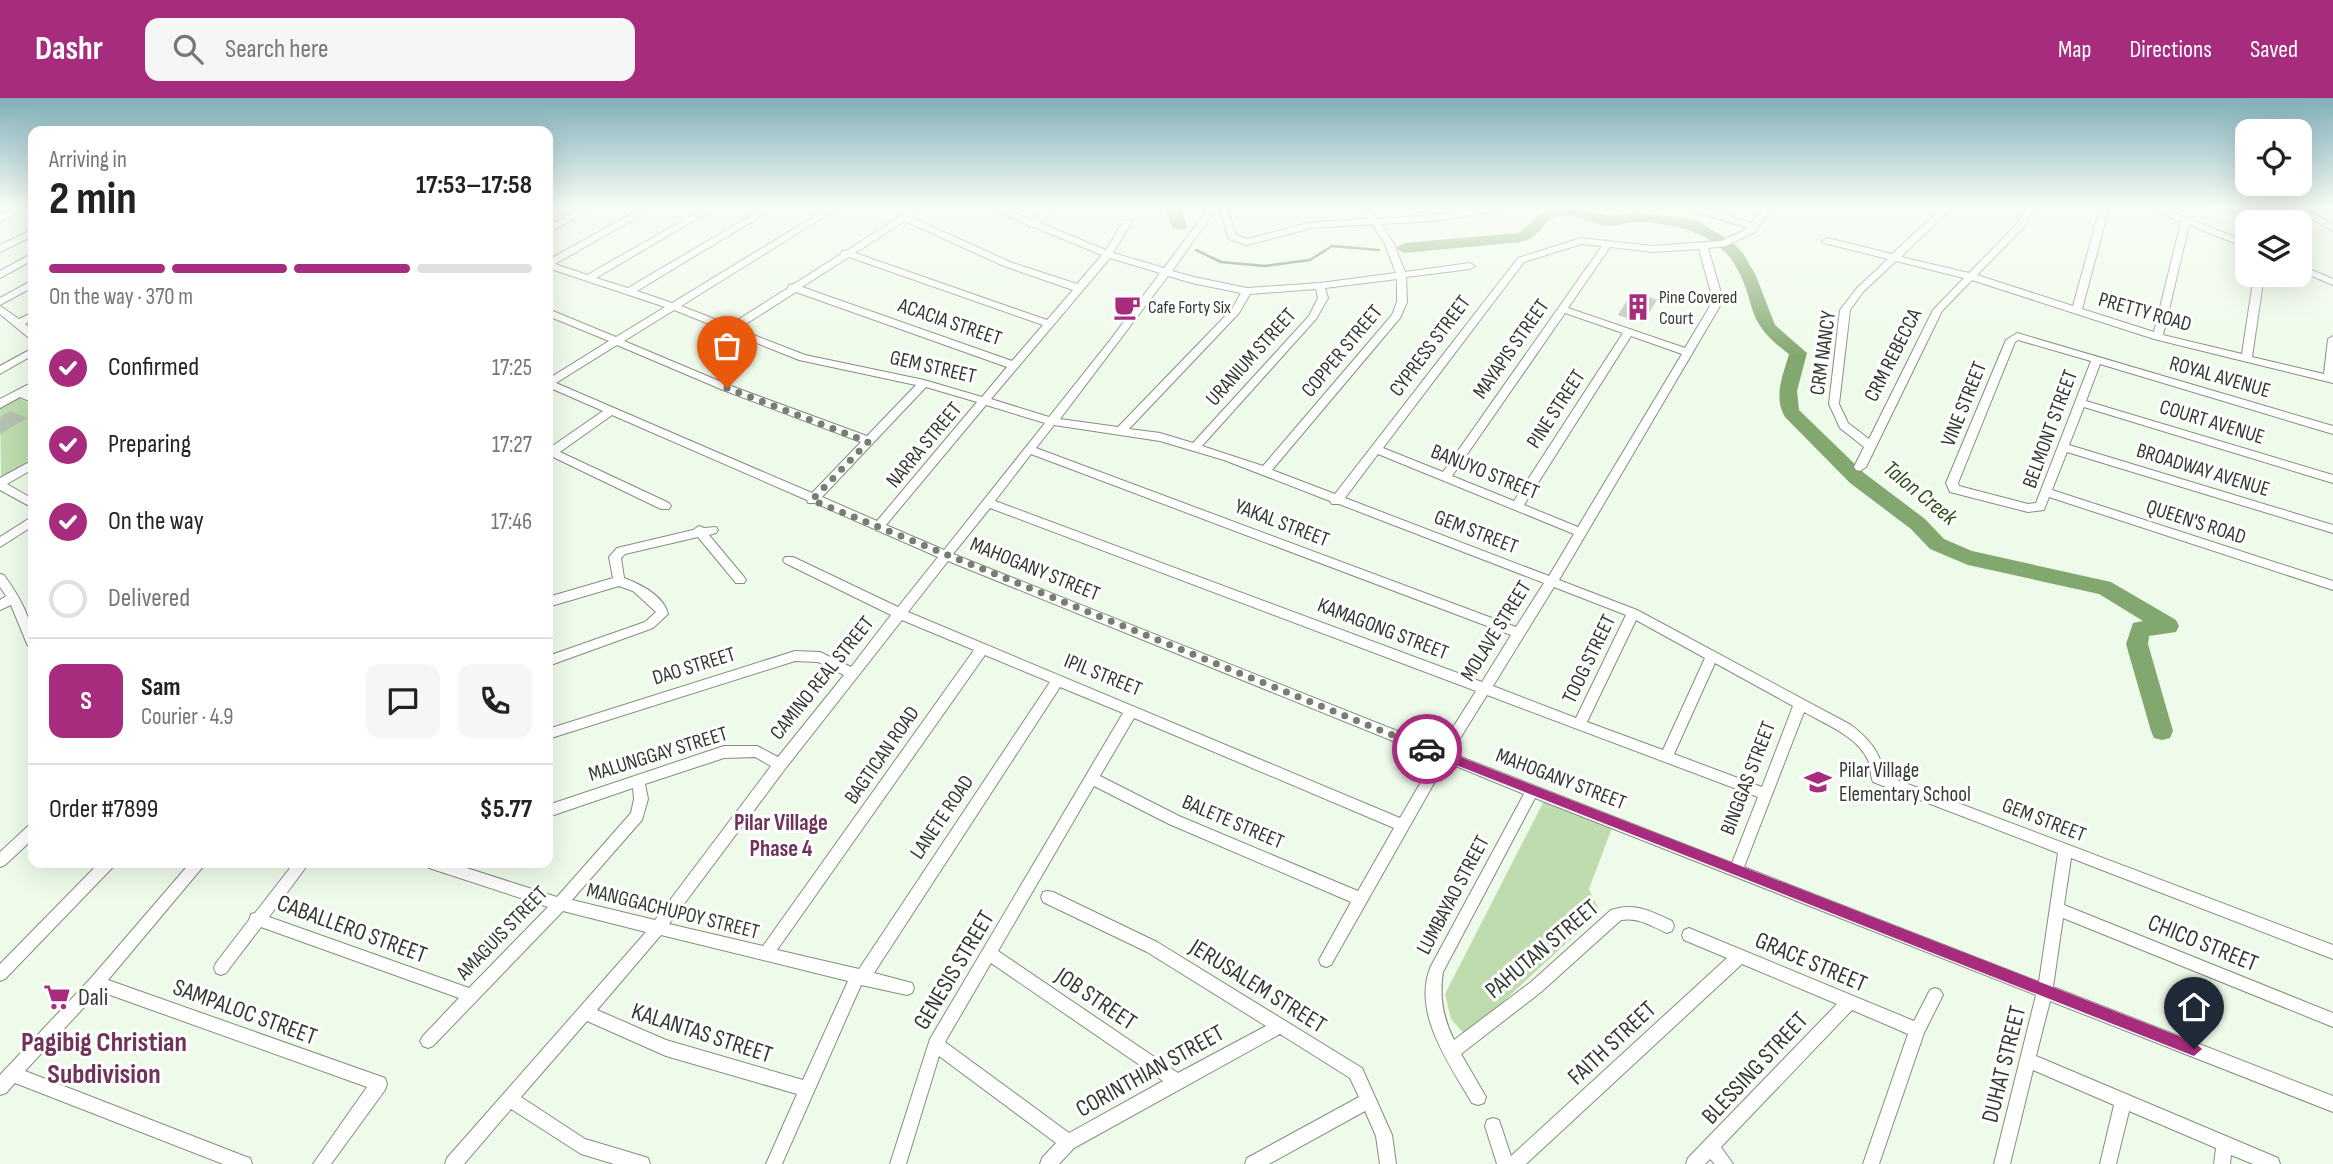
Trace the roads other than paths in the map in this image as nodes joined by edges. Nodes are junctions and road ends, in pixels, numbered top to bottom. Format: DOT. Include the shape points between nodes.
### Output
graph roads {
  1 [pos="624,258"];
  2 [pos="686,258"];
  3 [pos="752,258"];
  4 [pos="838,258"];
  5 [pos="859,258"];
  6 [pos="993,258"];
  7 [pos="1105,258"];
  8 [pos="1120,258"];
  9 [pos="1176,258"];
  10 [pos="1395,258"];
  11 [pos="1528,258"];
  12 [pos="1598,258"];
  13 [pos="1706,258"];
  14 [pos="1894,258"];
  15 [pos="1990,258"];
  16 [pos="2091,258"];
  17 [pos="2177,258"];
  18 [pos="28,259"];
  19 [pos="553,266"];
  20 [pos="1470,266"];
  21 [pos="1166,272"];
  22 [pos="2312,273"];
  23 [pos="0,275"];
  24 [pos="1401,275"];
  25 [pos="1972,277"];
  26 [pos="587,279"];
  27 [pos="2333,282"];
  28 [pos="28,286"];
  29 [pos="1320,286"];
  30 [pos="792,287"];
  31 [pos="2257,287"];
  32 [pos="1078,288"];
  33 [pos="1247,291"];
  34 [pos="628,292"];
  35 [pos="0,302"];
  36 [pos="672,306"];
  37 [pos="0,309"];
  38 [pos="1562,309"];
  39 [pos="2076,312"];
  40 [pos="553,314"];
  41 [pos="559,317"];
  42 [pos="28,318"];
  43 [pos="553,320"];
  44 [pos="18,324"];
  45 [pos="1049,324"];
  46 [pos="731,328"];
  47 [pos="28,332"];
  48 [pos="1628,333"];
  49 [pos="2017,336"];
  50 [pos="2158,337"];
  51 [pos="2333,339"];
  52 [pos="617,340"];
  53 [pos="1687,352"];
  54 [pos="28,354"];
  55 [pos="2246,360"];
  56 [pos="2096,361"];
  57 [pos="1015,366"];
  58 [pos="0,371"];
  59 [pos="553,380"];
  60 [pos="2331,380"];
  61 [pos="924,383"];
  62 [pos="553,385"];
  63 [pos="28,388"];
  64 [pos="20,393"];
  65 [pos="28,397"];
  66 [pos="986,401"];
  67 [pos="2080,402"];
  68 [pos="0,404"];
  69 [pos="611,410"];
  70 [pos="1052,421"];
  71 [pos="1122,430"];
  72 [pos="2333,430"];
  73 [pos="868,442"];
  74 [pos="1870,445"];
  75 [pos="1195,447"];
  76 [pos="2063,447"];
  77 [pos="1376,449"];
  78 [pos="1031,450"];
  79 [pos="553,452"];
  80 [pos="553,455"];
  81 [pos="28,467"];
  82 [pos="1860,467"];
  83 [pos="1265,471"];
  84 [pos="1445,477"];
  85 [pos="2333,479"];
  86 [pos="0,484"];
  87 [pos="2048,492"];
  88 [pos="812,500"];
  89 [pos="28,501"];
  90 [pos="1336,501"];
  91 [pos="989,503"];
  92 [pos="664,506"];
  93 [pos="1517,506"];
  94 [pos="2036,508"];
  95 [pos="28,523"];
  96 [pos="878,527"];
  97 [pos="2333,529"];
  98 [pos="1580,532"];
  99 [pos="0,543"];
  100 [pos="947,556"];
  101 [pos="789,560"];
  102 [pos="0,578"];
  103 [pos="740,580"];
  104 [pos="620,582"];
  105 [pos="1551,582"];
  106 [pos="2333,586"];
  107 [pos="14,598"];
  108 [pos="553,601"];
  109 [pos="0,606"];
  110 [pos="1633,613"];
  111 [pos="900,614"];
  112 [pos="28,632"];
  113 [pos="1520,633"];
  114 [pos="983,648"];
  115 [pos="1712,656"];
  116 [pos="553,659"];
  117 [pos="852,673"];
  118 [pos="1058,680"];
  119 [pos="1485,690"];
  120 [pos="1801,703"];
  121 [pos="1132,710"];
  122 [pos="1580,723"];
  123 [pos="553,732"];
  124 [pos="1443,755"];
  125 [pos="1667,755"];
  126 [pos="780,765"];
  127 [pos="1092,778"];
  128 [pos="638,781"];
  129 [pos="1532,791"];
  130 [pos="1763,793"];
  131 [pos="553,809"];
  132 [pos="1403,825"];
  133 [pos="28,835"];
  134 [pos="2065,851"];
  135 [pos="0,862"];
  136 [pos="103,868"];
  137 [pos="195,868"];
  138 [pos="298,868"];
  139 [pos="451,868"];
  140 [pos="1736,870"];
  141 [pos="1048,897"];
  142 [pos="1360,899"];
  143 [pos="559,904"];
  144 [pos="2057,909"];
  145 [pos="256,919"];
  146 [pos="1667,926"];
  147 [pos="657,929"];
  148 [pos="1689,935"];
  149 [pos="2333,952"];
  150 [pos="990,954"];
  151 [pos="765,956"];
  152 [pos="1740,957"];
  153 [pos="1326,960"];
  154 [pos="221,968"];
  155 [pos="0,974"];
  156 [pos="860,977"];
  157 [pos="96,984"];
  158 [pos="907,988"];
  159 [pos="2045,990"];
  160 [pos="1934,995"];
  161 [pos="472,996"];
  162 [pos="1849,1002"];
  163 [pos="586,1013"];
  164 [pos="2333,1020"];
  165 [pos="1280,1026"];
  166 [pos="1917,1030"];
  167 [pos="428,1041"];
  168 [pos="935,1044"];
  169 [pos="1452,1051"];
  170 [pos="2029,1061"];
  171 [pos="12,1074"];
  172 [pos="1175,1081"];
  173 [pos="0,1087"];
  174 [pos="807,1089"];
  175 [pos="1478,1097"];
  176 [pos="510,1099"];
  177 [pos="1368,1101"];
  178 [pos="2123,1101"];
  179 [pos="2333,1104"];
  180 [pos="1493,1126"];
  181 [pos="1068,1142"];
  182 [pos="2225,1144"];
  183 [pos="1711,1147"];
  184 [pos="1270,1159"];
  185 [pos="244,1164"];
  186 [pos="321,1164"];
  187 [pos="453,1164"];
  188 [pos="642,1164"];
  189 [pos="774,1164"];
  190 [pos="898,1164"];
  191 [pos="1048,1164"];
  192 [pos="1253,1164"];
  193 [pos="1388,1164"];
  194 [pos="1505,1164"];
  195 [pos="1514,1164"];
  196 [pos="1694,1164"];
  197 [pos="1725,1164"];
  198 [pos="1871,1164"];
  199 [pos="2002,1164"];
  200 [pos="2108,1164"];
  201 [pos="2222,1164"];
  202 [pos="2272,1164"];
  1 -- 26 [label="street"];
  2 -- 34 [label="street"];
  3 -- 36 [label="street"];
  4 -- 30 [label="street"];
  5 -- 45 [label="street"];
  6 -- 32 [label="street"];
  7 -- 32 [label="street, NARRA STREET"];
  8 -- 21 [label="street"];
  9 -- 21 [label="street, CAMINO REAL STREET"];
  10 -- 24 [label="street, COPPER STREET"];
  11 -- 77 [label="street, CYPRESS STREET" via="1521,260"];
  12 -- 38 [label="street, MAYAPIS STREET"];
  13 -- 53 [label="street, MOLAVE STREET" via="1715,306"];
  14 -- 25 [label="street, PRETTY ROAD"];
  14 -- 74 [label="street, CRM NANCY" via="1845,310 1834,404 1844,425"];
  15 -- 25 [label="street, CRM REBECCA"];
  16 -- 39 [label="street"];
  17 -- 50 [label="street"];
  18 -- 23 [label="street"];
  19 -- 26 [label="street, GEM STREET"];
  20 -- 24 [label="street"];
  21 -- 33 [label="street"];
  21 -- 70 [label="street, CAMINO REAL STREET"];
  22 -- 27 [label="street"];
  24 -- 29 [label="street"];
  24 -- 83 [label="street, COPPER STREET" via="1405,292 1397,316"];
  25 -- 39 [label="street, PRETTY ROAD"];
  25 -- 74 [label="street, CRM REBECCA" via="1938,310"];
  26 -- 34 [label="street, GEM STREET"];
  28 -- 35 [label="street"];
  29 -- 33 [label="street"];
  29 -- 75 [label="street, URANIUM STREET" via="1323,298 1313,317"];
  30 -- 46 [label="street"];
  30 -- 57 [label="street, ACACIA STREET"];
  31 -- 55 [label="street"];
  32 -- 45 [label="street, NARRA STREET"];
  33 -- 71 [label="street" via="1236,311"];
  34 -- 36 [label="street, GEM STREET"];
  36 -- 46 [label="street, GEM STREET"];
  36 -- 52 [label="street"];
  37 -- 44 [label="street"];
  38 -- 48 [label="street"];
  38 -- 84 [label="street, MAYAPIS STREET"];
  39 -- 50 [label="street, PRETTY ROAD"];
  40 -- 41 [label="street"];
  41 -- 43 [label="street"];
  41 -- 52 [label="street"];
  42 -- 44 [label="street"];
  44 -- 47 [label="street"];
  45 -- 57 [label="street, NARRA STREET"];
  46 -- 61 [label="street, GEM STREET" via="816,361"];
  48 -- 53 [label="street"];
  48 -- 93 [label="street, PINE STREET"];
  49 -- 56 [label="street, ROYAL AVENUE"];
  49 -- 94 [label="street, VINE STREET" via="2011,340 1952,483 1954,489"];
  50 -- 55 [label="street, PRETTY ROAD"];
  51 -- 60 [label="street"];
  52 -- 59 [label="street"];
  52 -- 73 [label="street"];
  53 -- 98 [label="street, MOLAVE STREET"];
  54 -- 58 [label="street"];
  55 -- 60 [label="street, PRETTY ROAD"];
  56 -- 67 [label="street, BELMONT STREET"];
  56 -- 72 [label="street, ROYAL AVENUE"];
  57 -- 66 [label="street, NARRA STREET"];
  61 -- 66 [label="street, GEM STREET"];
  61 -- 73 [label="street"];
  62 -- 69 [label="street, MAHOGANY STREET"];
  63 -- 64 [label="street"];
  64 -- 65 [label="street"];
  64 -- 68 [label="street"];
  66 -- 70 [label="street, GEM STREET"];
  66 -- 96 [label="street, NARRA STREET"];
  67 -- 76 [label="street, BELMONT STREET"];
  67 -- 85 [label="street, COURT AVENUE"];
  69 -- 79 [label="street"];
  69 -- 88 [label="street, MAHOGANY STREET"];
  70 -- 71 [label="street, GEM STREET"];
  70 -- 78 [label="street, CAMINO REAL STREET"];
  71 -- 75 [label="street, GEM STREET"];
  73 -- 88 [label="street"];
  74 -- 82 [label="street, CRM REBECCA"];
  75 -- 83 [label="street, GEM STREET"];
  76 -- 87 [label="street, BELMONT STREET"];
  76 -- 97 [label="street, BROADWAY AVENUE"];
  77 -- 84 [label="street, BANUYO STREET"];
  77 -- 90 [label="street, CYPRESS STREET"];
  78 -- 91 [label="street, CAMINO REAL STREET"];
  78 -- 113 [label="street, YAKAL STREET"];
  80 -- 92 [label="street"];
  81 -- 86 [label="street"];
  83 -- 90 [label="street, GEM STREET"];
  84 -- 93 [label="street, BANUYO STREET"];
  86 -- 89 [label="street"];
  87 -- 94 [label="street, BELMONT STREET"];
  87 -- 106 [label="street, QUEEN'S ROAD"];
  88 -- 96 [label="street, MAHOGANY STREET"];
  90 -- 105 [label="street, GEM STREET"];
  91 -- 100 [label="street, CAMINO REAL STREET"];
  91 -- 119 [label="street, KAMAGONG STREET"];
  93 -- 98 [label="street, BANUYO STREET"];
  95 -- 99 [label="street"];
  96 -- 100 [label="street, MAHOGANY STREET"];
  98 -- 105 [label="street, MOLAVE STREET"];
  100 -- 111 [label="street, CAMINO REAL STREET"];
  100 -- 124 [label="street, MAHOGANY STREET"];
  101 -- 111 [label="street, IPIL STREET"];
  102 -- 107 [label="street"];
  103 -- 104 [label="street" via="706,530 621,551 615,557"];
  104 -- 108 [label="street"];
  104 -- 116 [label="street" via="637,588 661,609 658,619"];
  105 -- 110 [label="street, GEM STREET"];
  105 -- 113 [label="street, MOLAVE STREET"];
  107 -- 109 [label="street"];
  107 -- 112 [label="street"];
  110 -- 115 [label="street, GEM STREET"];
  110 -- 122 [label="street, TOOG STREET"];
  111 -- 114 [label="street, IPIL STREET"];
  111 -- 117 [label="street, CAMINO REAL STREET"];
  113 -- 119 [label="street, MOLAVE STREET"];
  114 -- 118 [label="street, IPIL STREET"];
  114 -- 151 [label="street, BAGTICAN ROAD"];
  115 -- 120 [label="street, GEM STREET"];
  115 -- 125 [label="street"];
  117 -- 123 [label="street, DAO STREET" via="820,657 795,656"];
  117 -- 126 [label="street, CAMINO REAL STREET"];
  118 -- 121 [label="street, IPIL STREET"];
  118 -- 156 [label="street, LANETE ROAD"];
  119 -- 122 [label="street, KAMAGONG STREET"];
  119 -- 124 [label="street, MOLAVE STREET"];
  120 -- 130 [label="street, BINGGAS STREET"];
  120 -- 134 [label="street, GEM STREET" via="1865,744 1877,763 1878,778"];
  121 -- 127 [label="street, GENESIS STREET"];
  121 -- 132 [label="street, IPIL STREET"];
  122 -- 125 [label="street, KAMAGONG STREET"];
  124 -- 129 [label="street, MAHOGANY STREET"];
  124 -- 132 [label="street, MOLAVE STREET"];
  125 -- 130 [label="street, KAMAGONG STREET"];
  126 -- 128 [label="street, MALUNGGAY STREET" via="757,751 741,750"];
  126 -- 147 [label="street, CAMINO REAL STREET"];
  127 -- 142 [label="street, BALETE STREET" via="1174,820"];
  127 -- 150 [label="street, GENESIS STREET"];
  128 -- 131 [label="street, MALUNGGAY STREET"];
  128 -- 143 [label="street, AMAGUIS STREET" via="641,799 637,816"];
  129 -- 140 [label="street, MAHOGANY STREET"];
  129 -- 169 [label="street, LUMBAYAO STREET" via="1436,971 1431,1001"];
  130 -- 140 [label="street, BINGGAS STREET"];
  132 -- 142 [label="street, MOLAVE STREET"];
  133 -- 135 [label="street"];
  134 -- 144 [label="street, DUHAT STREET"];
  134 -- 149 [label="street, GEM STREET"];
  136 -- 155 [label="street"];
  137 -- 157 [label="street"];
  138 -- 145 [label="street"];
  139 -- 143 [label="street, MANGGACHUPOY STREET"];
  140 -- 159 [label="street, MAHOGANY STREET"];
  141 -- 165 [label="street, JERUSALEM STREET" via="1152,947"];
  142 -- 153 [label="street, MOLAVE STREET"];
  143 -- 147 [label="street, MANGGACHUPOY STREET"];
  143 -- 161 [label="street, AMAGUIS STREET"];
  144 -- 159 [label="street, DUHAT STREET"];
  144 -- 164 [label="street, CHICO STREET"];
  145 -- 154 [label="street"];
  145 -- 161 [label="street, CABALLERO STREET"];
  146 -- 169 [label="street, PAHUTAN STREET" via="1639,912 1616,915 1536,987"];
  147 -- 151 [label="street, MANGGACHUPOY STREET"];
  147 -- 163 [label="street, CAMINO REAL STREET"];
  148 -- 152 [label="street, GRACE STREET"];
  150 -- 168 [label="street, GENESIS STREET"];
  150 -- 172 [label="street, JOB STREET"];
  151 -- 156 [label="street, MANGGACHUPOY STREET"];
  152 -- 162 [label="street, GRACE STREET"];
  152 -- 195 [label="street, FAITH STREET"];
  156 -- 158 [label="street, MANGGACHUPOY STREET"];
  156 -- 174 [label="street, LANETE ROAD"];
  157 -- 171 [label="street"];
  157 -- 186 [label="street, SAMPALOC STREET" via="379,1084"];
  159 -- 170 [label="street, DUHAT STREET"];
  159 -- 179 [label="street, MAHOGANY STREET"];
  160 -- 166 [label="street"];
  161 -- 167 [label="street, AMAGUIS STREET"];
  162 -- 166 [label="street, GRACE STREET"];
  162 -- 183 [label="street, BLESSING STREET"];
  163 -- 174 [label="street, KALANTAS STREET" via="662,1046"];
  163 -- 176 [label="street, CAMINO REAL STREET"];
  165 -- 172 [label="street, CORINTHIAN STREET"];
  165 -- 177 [label="street, JERUSALEM STREET" via="1356,1073"];
  166 -- 198 [label="street"];
  168 -- 181 [label="street"];
  168 -- 190 [label="street, GENESIS STREET"];
  169 -- 175 [label="street, LUMBAYAO STREET"];
  170 -- 178 [label="street"];
  170 -- 199 [label="street, DUHAT STREET"];
  171 -- 173 [label="street"];
  171 -- 185 [label="street"];
  172 -- 181 [label="street, CORINTHIAN STREET"];
  174 -- 189 [label="street, LANETE ROAD"];
  176 -- 187 [label="street, CAMINO REAL STREET"];
  176 -- 188 [label="street" via="581,1146"];
  177 -- 184 [label="street"];
  177 -- 193 [label="street, JERUSALEM STREET" via="1384,1135"];
  178 -- 182 [label="street"];
  178 -- 200 [label="street"];
  180 -- 194 [label="street"];
  181 -- 191 [label="street, CORINTHIAN STREET"];
  182 -- 201 [label="street"];
  182 -- 202 [label="street"];
  183 -- 196 [label="street, BLESSING STREET"];
  183 -- 197 [label="street"];
  184 -- 192 [label="street"];
}
